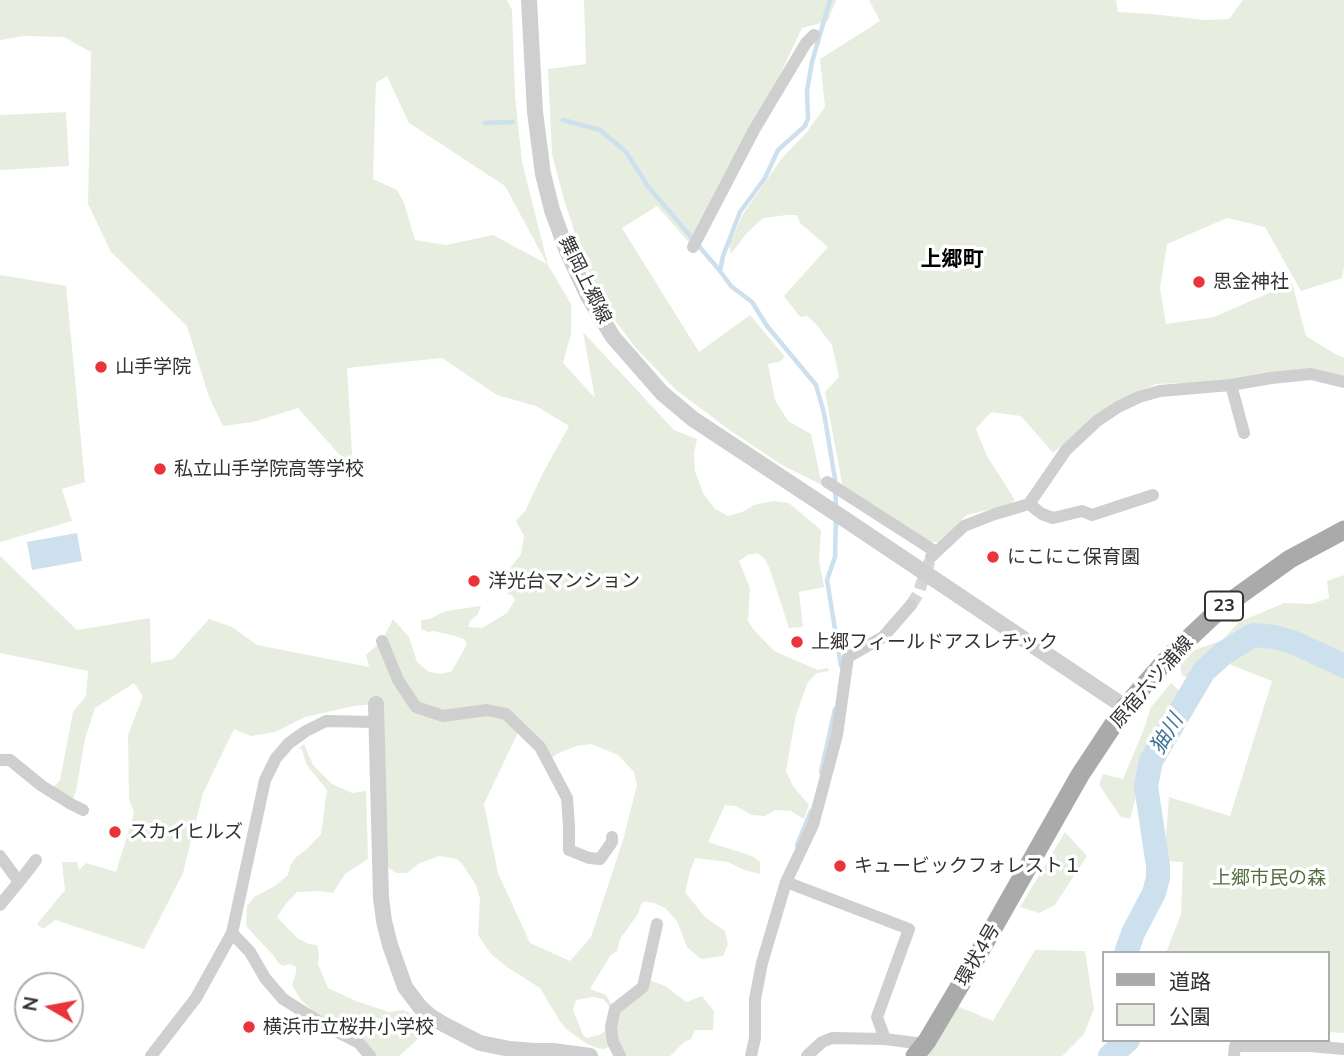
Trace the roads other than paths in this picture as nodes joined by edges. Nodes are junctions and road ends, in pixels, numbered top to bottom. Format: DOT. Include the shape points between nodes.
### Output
graph roads {
  1 [pos="529,0"];
  2 [pos="814,35"];
  3 [pos="695,242"];
  4 [pos="1344,382"];
  5 [pos="1231,385"];
  6 [pos="1244,433"];
  7 [pos="827,482"];
  8 [pos="1153,495"];
  9 [pos="1029,504"];
  10 [pos="1344,530"];
  11 [pos="911,605"];
  12 [pos="382,641"];
  13 [pos="376,704"];
  14 [pos="1125,708"];
  15 [pos="375,722"];
  16 [pos="0,760"];
  17 [pos="83,810"];
  18 [pos="612,837"];
  19 [pos="1037,851"];
  20 [pos="0,856"];
  21 [pos="36,860"];
  22 [pos="19,882"];
  23 [pos="786,882"];
  24 [pos="0,905"];
  25 [pos="657,924"];
  26 [pos="232,933"];
  27 [pos="885,1039"];
  28 [pos="1344,1049"];
  29 [pos="919,1050"];
  30 [pos="1309,1051"];
  31 [pos="151,1056"];
  32 [pos="370,1056"];
  33 [pos="590,1056"];
  34 [pos="620,1056"];
  35 [pos="751,1056"];
  36 [pos="807,1056"];
  37 [pos="1234,1056"];
  1 -- 14 [label="street, 舞岡上郷線" via="543,174 567,251 613,337 662,393 693,419"];
  2 -- 3 [label="street" via="754,130"];
  4 -- 5 [label="street" via="1311,373"];
  5 -- 6 [label="street"];
  5 -- 9 [label="street" via="1160,391 1118,407 1066,450"];
  7 -- 9 [label="street" via="934,555 964,526"];
  8 -- 9 [label="street" via="1092,515 1082,511 1053,518"];
  10 -- 14 [label="main road, 原宿六ツ浦線 / 23" via="1290,559 1220,609 1169,657"];
  11 -- 23 [label="street" via="883,637 848,657 837,735 813,825"];
  12 -- 18 [label="street" via="398,680 416,707 443,716 487,710 506,713 540,747 567,798 569,850 600,859"];
  13 -- 15 [label="street"];
  14 -- 19 [label="main road, 原宿六ツ浦線 / 23"];
  15 -- 26 [label="street" via="326,721 297,737 276,758 265,780"];
  15 -- 33 [label="street" via="381,898 390,946 405,987 430,1016 480,1043"];
  16 -- 17 [label="street" via="10,760"];
  19 -- 29 [label="main road, 環状4号 / 23"];
  20 -- 22 [label="street"];
  21 -- 22 [label="street"];
  22 -- 24 [label="street"];
  23 -- 27 [label="street" via="909,929 877,1017"];
  23 -- 35 [label="street" via="762,962"];
  25 -- 34 [label="street" via="643,988 615,1009 611,1027"];
  26 -- 31 [label="street" via="196,998"];
  26 -- 32 [label="street" via="283,999 359,1043"];
  27 -- 29 [label="street"];
  27 -- 36 [label="street" via="832,1038"];
  28 -- 30 [label="street"];
  30 -- 37 [label="street" via="1235,1046"];
}
